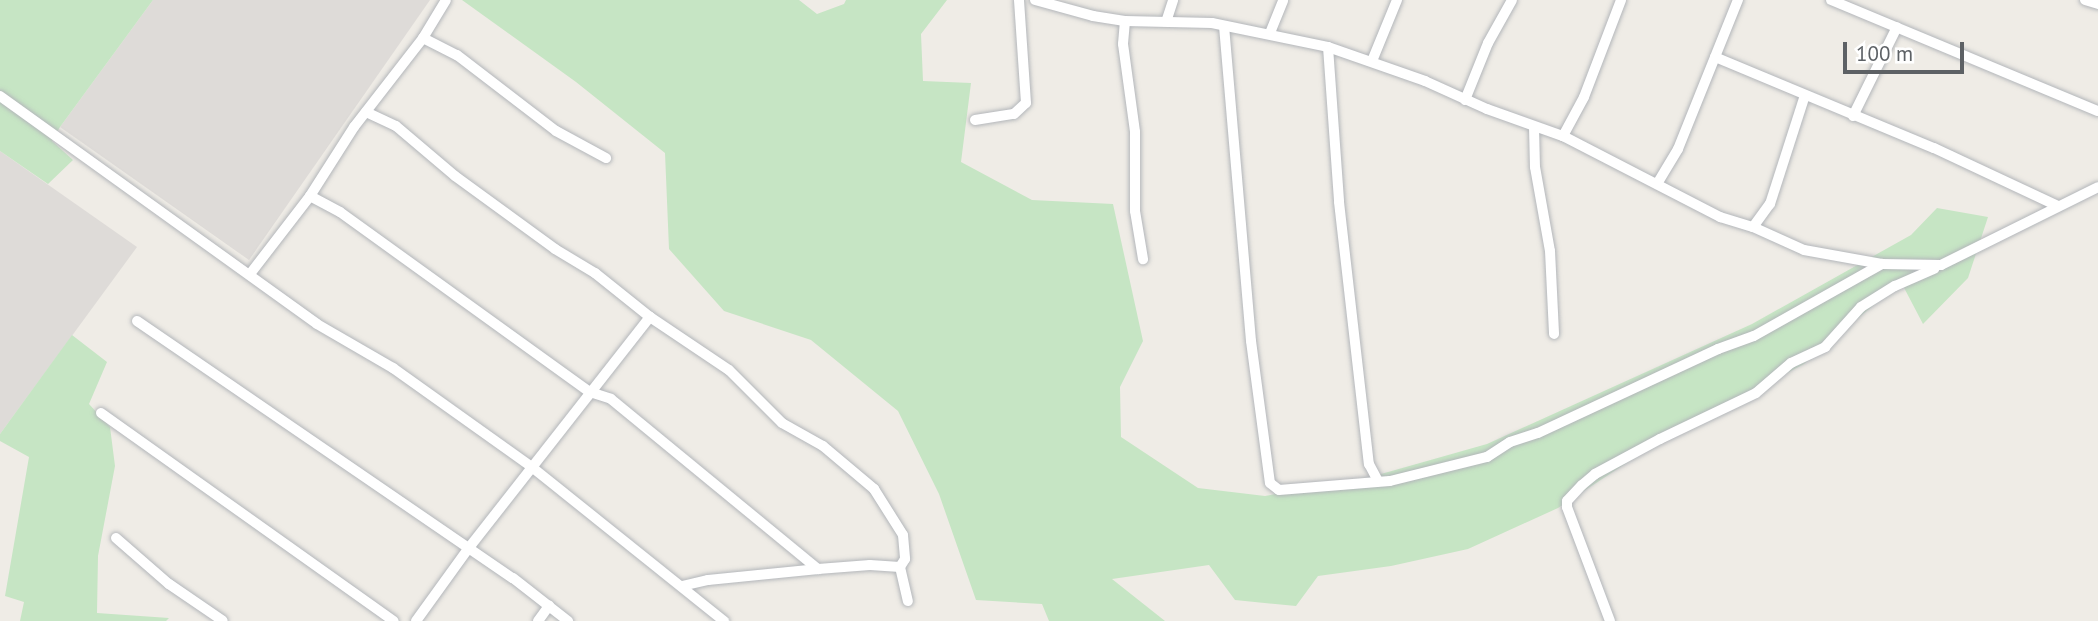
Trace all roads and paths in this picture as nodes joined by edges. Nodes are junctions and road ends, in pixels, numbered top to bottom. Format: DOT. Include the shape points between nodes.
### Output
graph roads {
  1 [pos="446,0"];
  2 [pos="1019,0"];
  3 [pos="1035,0"];
  4 [pos="1173,0"];
  5 [pos="1283,0"];
  6 [pos="1397,0"];
  7 [pos="1512,0"];
  8 [pos="1621,0"];
  9 [pos="1738,0"];
  10 [pos="2085,0"];
  11 [pos="1836,1"];
  12 [pos="2098,4"];
  13 [pos="1167,19"];
  14 [pos="1125,21"];
  15 [pos="1224,26"];
  16 [pos="1897,27"];
  17 [pos="1270,33"];
  18 [pos="422,38"];
  19 [pos="1328,47"];
  20 [pos="1716,57"];
  21 [pos="1372,61"];
  22 [pos="1805,95"];
  23 [pos="0,96"];
  24 [pos="1465,100"];
  25 [pos="2098,111"];
  26 [pos="366,112"];
  27 [pos="1853,116"];
  28 [pos="975,120"];
  29 [pos="1534,127"];
  30 [pos="1563,136"];
  31 [pos="606,158"];
  32 [pos="1657,184"];
  33 [pos="2098,187"];
  34 [pos="310,196"];
  35 [pos="2058,206"];
  36 [pos="1753,227"];
  37 [pos="1143,259"];
  38 [pos="1941,265"];
  39 [pos="1867,266"];
  40 [pos="250,274"];
  41 [pos="650,317"];
  42 [pos="137,321"];
  43 [pos="1554,334"];
  44 [pos="590,392"];
  45 [pos="101,413"];
  46 [pos="533,468"];
  47 [pos="1378,481"];
  48 [pos="116,538"];
  49 [pos="468,549"];
  50 [pos="900,567"];
  51 [pos="818,569"];
  52 [pos="682,586"];
  53 [pos="908,601"];
  54 [pos="549,606"];
  55 [pos="223,621"];
  56 [pos="394,621"];
  57 [pos="416,621"];
  58 [pos="538,621"];
  59 [pos="568,621"];
  60 [pos="724,621"];
  61 [pos="1610,621"];
  1 -- 18 [label="street"];
  2 -- 28 [label="street" via="1026,103 1014,114"];
  3 -- 14 [label="street"];
  4 -- 13 [label="street"];
  5 -- 17 [label="street"];
  6 -- 21 [label="street"];
  7 -- 24 [label="street"];
  8 -- 30 [label="street" via="1584,97"];
  9 -- 20 [label="street"];
  10 -- 12 [label="street"];
  11 -- 16 [label="street"];
  13 -- 14 [label="street"];
  13 -- 15 [label="street"];
  14 -- 37 [label="street" via="1123,44 1135,132 1135,211"];
  15 -- 17 [label="street"];
  15 -- 47 [label="street" via="1251,341 1269,482 1288,491"];
  16 -- 25 [label="street"];
  16 -- 27 [label="street"];
  17 -- 19 [label="street"];
  18 -- 26 [label="street"];
  18 -- 31 [label="street" via="457,55 555,131"];
  19 -- 21 [label="street"];
  19 -- 47 [label="street" via="1339,202 1369,464"];
  20 -- 22 [label="street"];
  20 -- 32 [label="street" via="1678,149"];
  21 -- 24 [label="street"];
  22 -- 27 [label="street"];
  22 -- 36 [label="street" via="1770,204"];
  23 -- 40 [label="street"];
  24 -- 29 [label="street"];
  26 -- 34 [label="street"];
  26 -- 41 [label="street" via="396,125 455,176"];
  27 -- 35 [label="street"];
  29 -- 30 [label="street"];
  29 -- 43 [label="street" via="1535,167 1550,251"];
  30 -- 32 [label="street"];
  32 -- 36 [label="street" via="1720,217"];
  33 -- 35 [label="street"];
  34 -- 40 [label="street"];
  34 -- 44 [label="street" via="340,212"];
  35 -- 38 [label="street"];
  36 -- 39 [label="street" via="1804,250"];
  38 -- 39 [label="street"];
  38 -- 61 [label="street" via="1861,307 1825,347 1791,363 1756,393 1595,474 1567,501"];
  39 -- 47 [label="street" via="1754,336 1510,442 1487,457 1426,475"];
  40 -- 46 [label="street"];
  41 -- 44 [label="street"];
  41 -- 50 [label="street" via="729,370 782,423 822,446 874,489 903,535 905,559"];
  42 -- 49 [label="street"];
  44 -- 46 [label="street"];
  44 -- 51 [label="street" via="611,399 673,446"];
  45 -- 56 [label="street"];
  46 -- 49 [label="street"];
  46 -- 52 [label="street"];
  48 -- 55 [label="street" via="169,584"];
  49 -- 54 [label="street"];
  49 -- 57 [label="street"];
  50 -- 51 [label="street"];
  50 -- 53 [label="street"];
  51 -- 52 [label="street"];
  52 -- 60 [label="street"];
  54 -- 58 [label="street"];
  54 -- 59 [label="street"];
}
